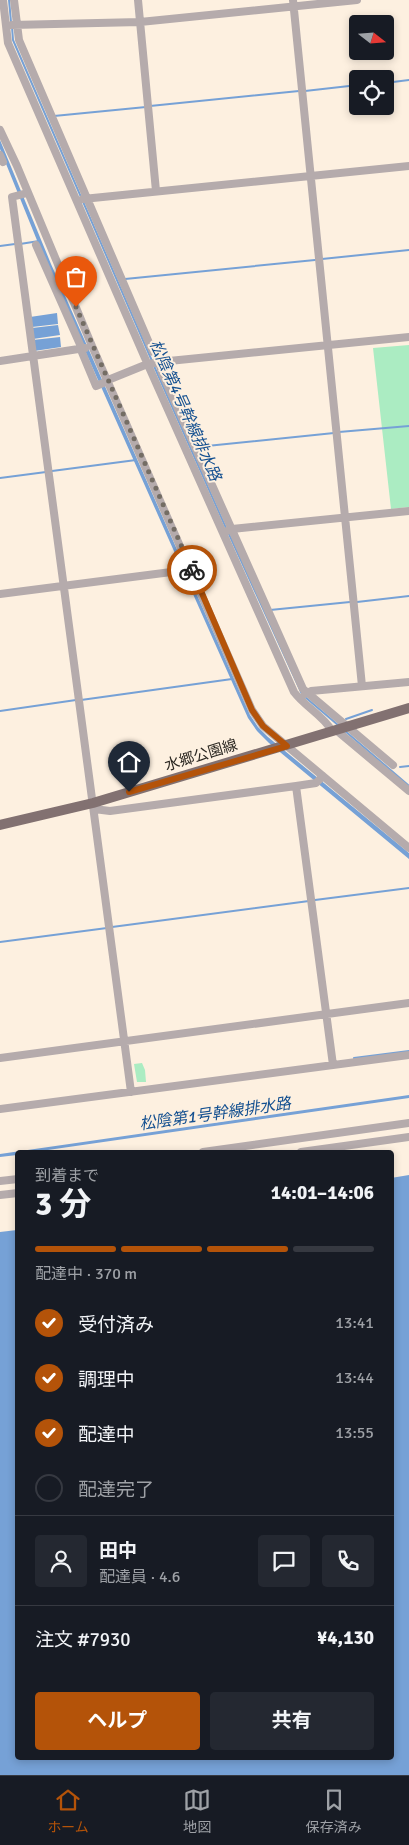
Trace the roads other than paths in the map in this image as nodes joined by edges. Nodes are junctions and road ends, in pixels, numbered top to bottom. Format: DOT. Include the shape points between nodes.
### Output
graph roads {
  1 [pos="3,0"];
  2 [pos="14,0"];
  3 [pos="138,0"];
  4 [pos="357,0"];
  5 [pos="293,3"];
  6 [pos="140,22"];
  7 [pos="11,25"];
  8 [pos="0,130"];
  9 [pos="409,166"];
  10 [pos="310,175"];
  11 [pos="156,191"];
  12 [pos="23,194"];
  13 [pos="82,200"];
  14 [pos="42,247"];
  15 [pos="53,271"];
  16 [pos="409,337"];
  17 [pos="327,345"];
  18 [pos="85,348"];
  19 [pos="32,356"];
  20 [pos="0,361"];
  21 [pos="153,363"];
  22 [pos="105,382"];
  23 [pos="409,511"];
  24 [pos="344,517"];
  25 [pos="227,531"];
  26 [pos="186,568"];
  27 [pos="64,586"];
  28 [pos="0,594"];
  29 [pos="409,682"];
  30 [pos="362,686"];
  31 [pos="303,695"];
  32 [pos="409,708"];
  33 [pos="348,726"];
  34 [pos="335,730"];
  35 [pos="281,747"];
  36 [pos="393,764"];
  37 [pos="320,779"];
  38 [pos="296,786"];
  39 [pos="409,791"];
  40 [pos="93,806"];
  41 [pos="0,825"];
  42 [pos="409,848"];
  43 [pos="409,1003"];
  44 [pos="327,1014"];
  45 [pos="124,1042"];
  46 [pos="409,1055"];
  47 [pos="0,1058"];
  48 [pos="333,1065"];
  49 [pos="131,1092"];
  50 [pos="0,1109"];
  51 [pos="409,1123"];
  52 [pos="409,1137"];
  53 [pos="217,1150"];
  54 [pos="315,1150"];
  55 [pos="15,1179"];
  56 [pos="0,1181"];
  57 [pos="15,1193"];
  58 [pos="0,1195"];
  1 -- 7 [label="street"];
  2 -- 7 [label="street"];
  3 -- 6 [label="street"];
  4 -- 5 [label="street"];
  5 -- 6 [label="street"];
  5 -- 10 [label="street"];
  6 -- 7 [label="street"];
  6 -- 11 [label="street"];
  7 -- 13 [label="street"];
  8 -- 12 [label="street"];
  9 -- 10 [label="street"];
  10 -- 11 [label="street"];
  10 -- 17 [label="street"];
  11 -- 13 [label="street"];
  12 -- 14 [label="street"];
  12 -- 19 [label="street" via="12,197"];
  13 -- 21 [label="street"];
  13 -- 21 [label="street"];
  14 -- 15 [label="street"];
  14 -- 15 [label="street"];
  15 -- 18 [label="street"];
  15 -- 18 [label="street"];
  16 -- 17 [label="street"];
  17 -- 21 [label="street"];
  17 -- 24 [label="street"];
  18 -- 19 [label="street"];
  18 -- 22 [label="street"];
  18 -- 22 [label="street" via="96,386"];
  19 -- 20 [label="street"];
  19 -- 27 [label="street"];
  21 -- 22 [label="street"];
  21 -- 25 [label="street"];
  22 -- 26 [label="street"];
  23 -- 24 [label="street"];
  24 -- 25 [label="street"];
  24 -- 30 [label="street"];
  25 -- 31 [label="street" via="303,689"];
  26 -- 27 [label="street"];
  26 -- 35 [label="street" via="252,710"];
  27 -- 28 [label="street"];
  27 -- 40 [label="street"];
  29 -- 30 [label="street"];
  30 -- 31 [label="street"];
  31 -- 33 [label="street"];
  31 -- 34 [label="street"];
  32 -- 33 [label="main road, 水郷公園線"];
  33 -- 34 [label="main road, 水郷公園線"];
  33 -- 36 [label="street"];
  34 -- 35 [label="main road, 水郷公園線"];
  34 -- 39 [label="street"];
  35 -- 37 [label="street"];
  35 -- 40 [label="main road, 水郷公園線"];
  37 -- 38 [label="street"];
  37 -- 42 [label="street"];
  38 -- 40 [label="street" via="110,811"];
  38 -- 44 [label="street"];
  40 -- 41 [label="main road, 水郷公園線"];
  40 -- 45 [label="street"];
  43 -- 44 [label="street"];
  44 -- 45 [label="street"];
  44 -- 48 [label="street"];
  45 -- 47 [label="street"];
  45 -- 49 [label="street"];
  46 -- 48 [label="street"];
  48 -- 49 [label="street"];
  49 -- 50 [label="street"];
  51 -- 53 [label="street"];
  52 -- 54 [label="street"];
  55 -- 56 [label="street"];
  57 -- 58 [label="street"];
}
